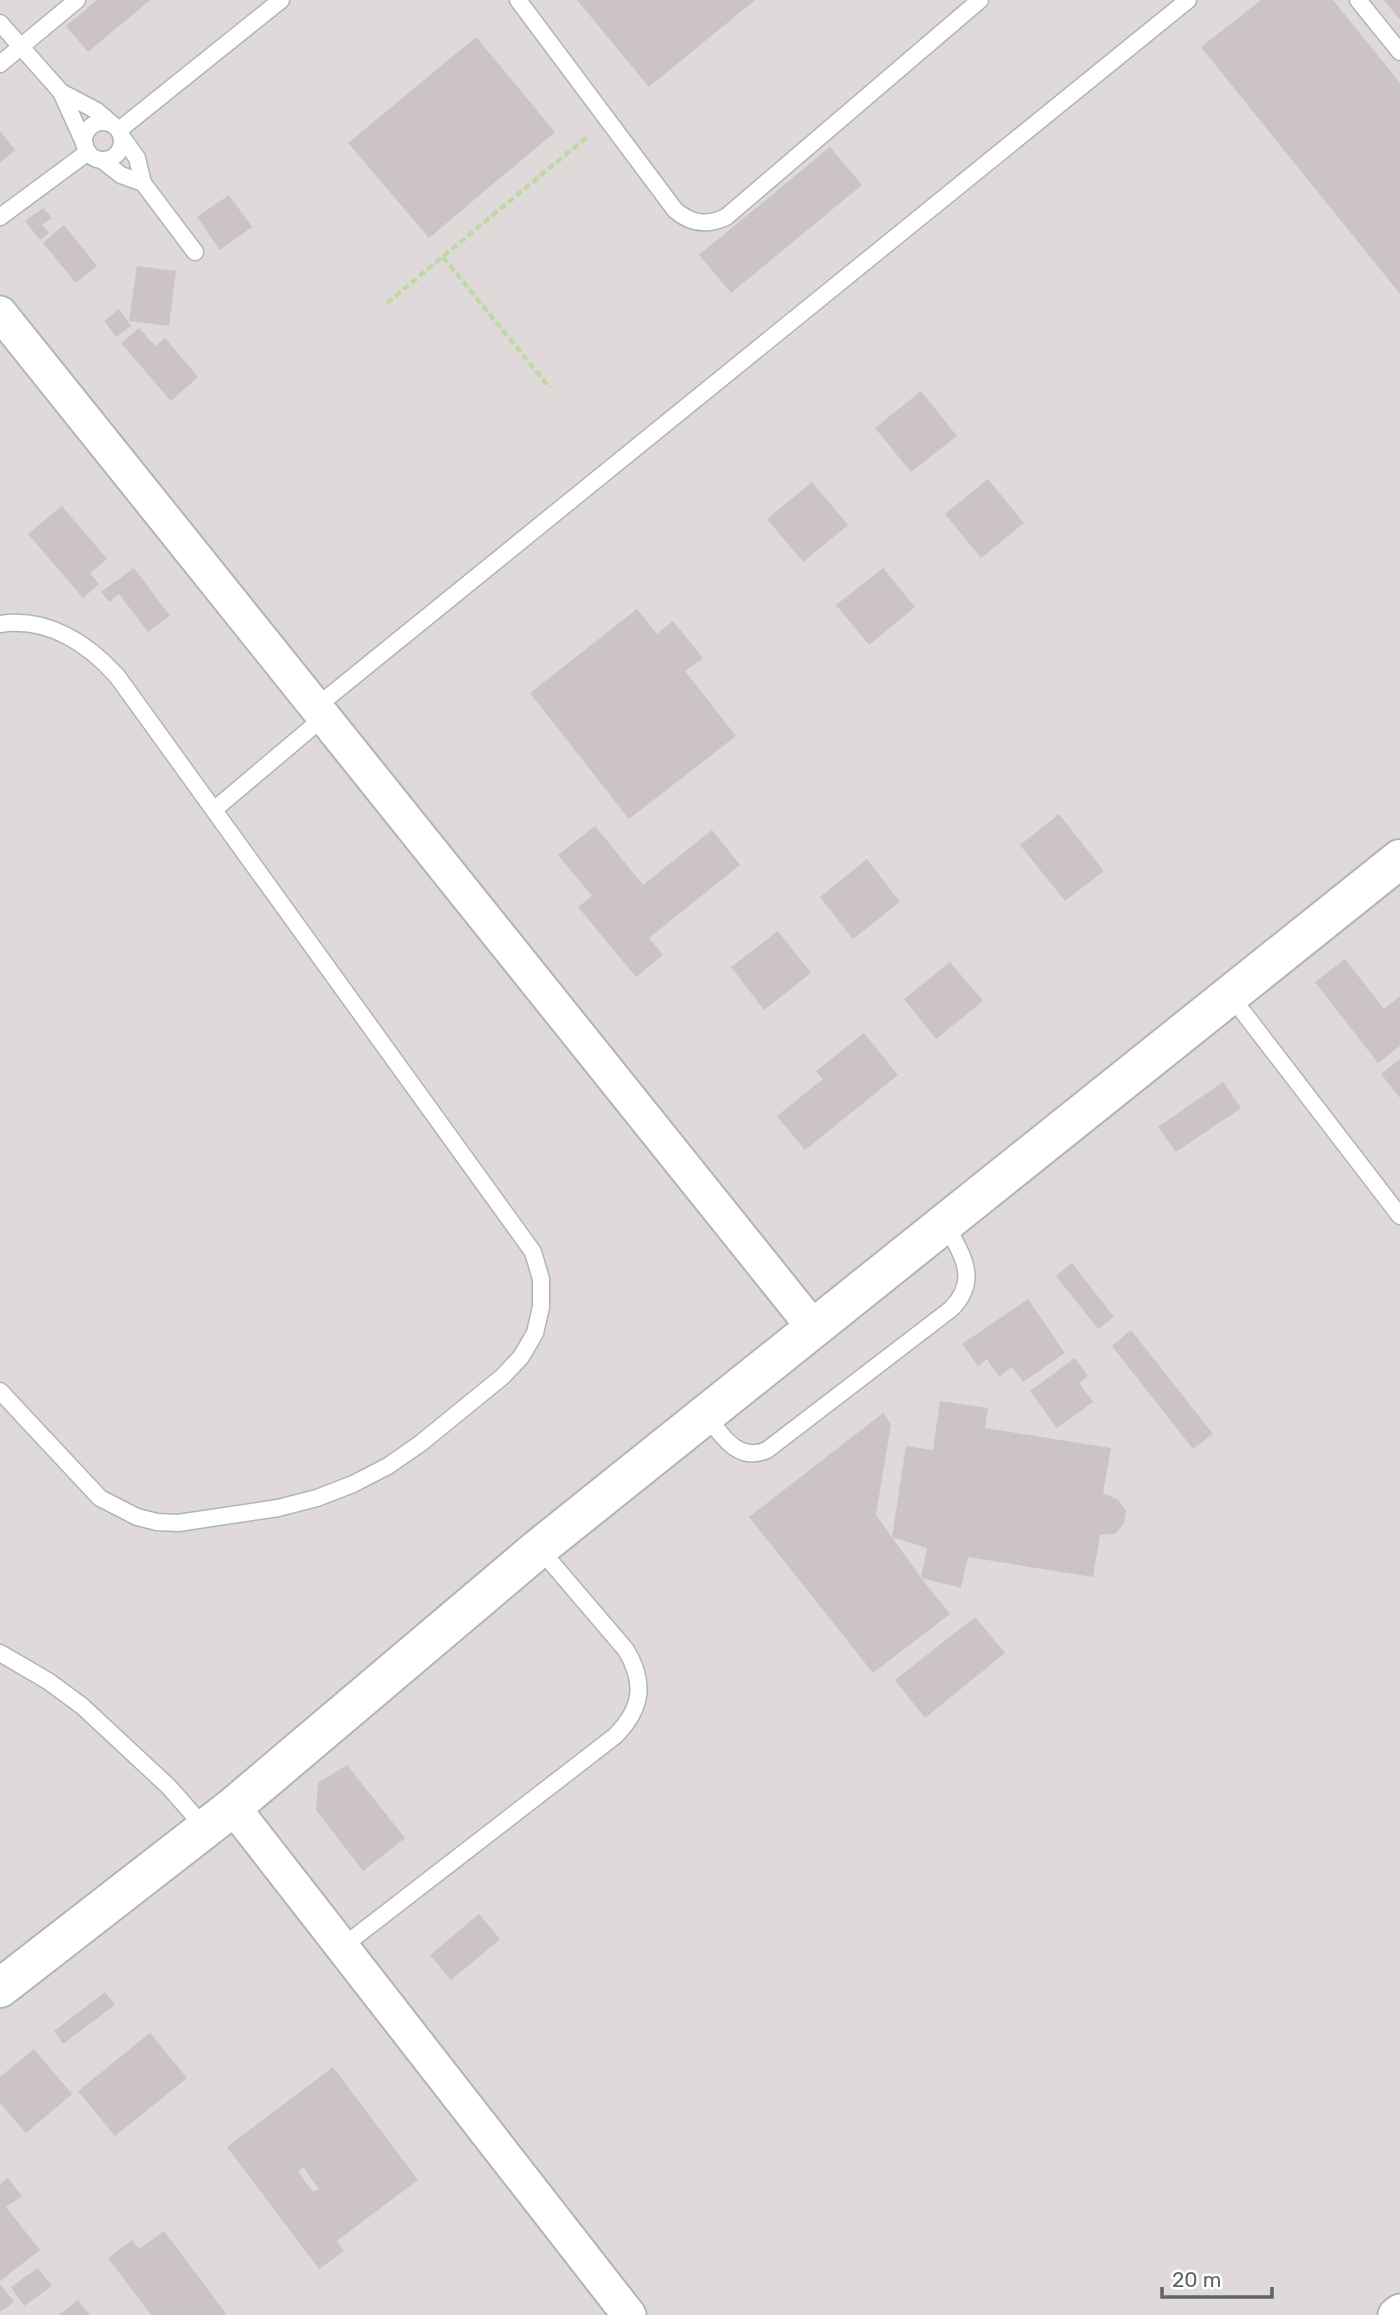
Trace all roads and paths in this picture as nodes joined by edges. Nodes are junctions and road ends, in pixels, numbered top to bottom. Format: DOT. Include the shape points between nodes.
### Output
graph roads {
  1 [pos="77,0"];
  2 [pos="281,0"];
  3 [pos="518,0"];
  4 [pos="980,0"];
  5 [pos="1188,0"];
  6 [pos="1358,0"];
  7 [pos="0,23"];
  8 [pos="21,47"];
  9 [pos="1400,52"];
  10 [pos="0,64"];
  11 [pos="61,92"];
  12 [pos="608,119"];
  13 [pos="118,130"];
  14 [pos="92,152"];
  15 [pos="143,183"];
  16 [pos="0,217"];
  17 [pos="195,252"];
  18 [pos="443,257"];
  19 [pos="387,303"];
  20 [pos="0,313"];
  21 [pos="550,388"];
  22 [pos="0,624"];
  23 [pos="320,712"];
  24 [pos="215,809"];
  25 [pos="1400,859"];
  26 [pos="1230,995"];
  27 [pos="1400,1216"];
  28 [pos="944,1222"];
  29 [pos="813,1327"];
  30 [pos="0,1391"];
  31 [pos="705,1414"];
  32 [pos="539,1548"];
  33 [pos="0,1653"];
  34 [pos="219,1818"];
  35 [pos="342,1947"];
  36 [pos="0,1988"];
  37 [pos="1400,2311"];
  38 [pos="629,2315"];
  39 [pos="1395,2315"];
  1 -- 8 [label="lane"];
  2 -- 13 [label="lane"];
  3 -- 12 [label="lane"];
  4 -- 12 [label="lane" via="716,222 694,222 675,210"];
  5 -- 23 [label="lane"];
  6 -- 9 [label="lane"];
  7 -- 8 [label="lane"];
  8 -- 10 [label="lane"];
  8 -- 11 [label="lane"];
  11 -- 13 [label="lane" via="97,111"];
  11 -- 14 [label="lane"];
  12 -- 18 [label="path"];
  13 -- 14 [label="lane" via="122,145 118,153 111,158"];
  13 -- 14 [label="lane" via="105,121 89,128 85,136"];
  13 -- 15 [label="lane" via="137,158"];
  14 -- 15 [label="lane" via="121,175"];
  14 -- 16 [label="lane"];
  15 -- 17 [label="lane"];
  18 -- 19 [label="path"];
  18 -- 21 [label="path"];
  20 -- 23 [label="street"];
  22 -- 24 [label="lane" via="34,625 58,632 81,642 100,658"];
  23 -- 24 [label="lane"];
  23 -- 29 [label="street"];
  24 -- 30 [label="lane" via="533,1252 541,1279 535,1333 522,1357 502,1377 388,1466 317,1498 178,1523 137,1517 100,1498"];
  25 -- 26 [label="main road"];
  26 -- 27 [label="lane"];
  26 -- 28 [label="main road"];
  28 -- 29 [label="main road"];
  28 -- 31 [label="lane" via="967,1276 960,1300 951,1309 767,1450 747,1454 736,1450"];
  29 -- 31 [label="main road"];
  31 -- 32 [label="main road"];
  32 -- 34 [label="main road"];
  32 -- 35 [label="lane" via="635,1664 639,1695 635,1710 615,1735"];
  33 -- 34 [label="lane" via="82,1706 169,1787"];
  34 -- 35 [label="street"];
  34 -- 36 [label="main road"];
  35 -- 38 [label="street"];
  37 -- 39 [label="street"];
}
